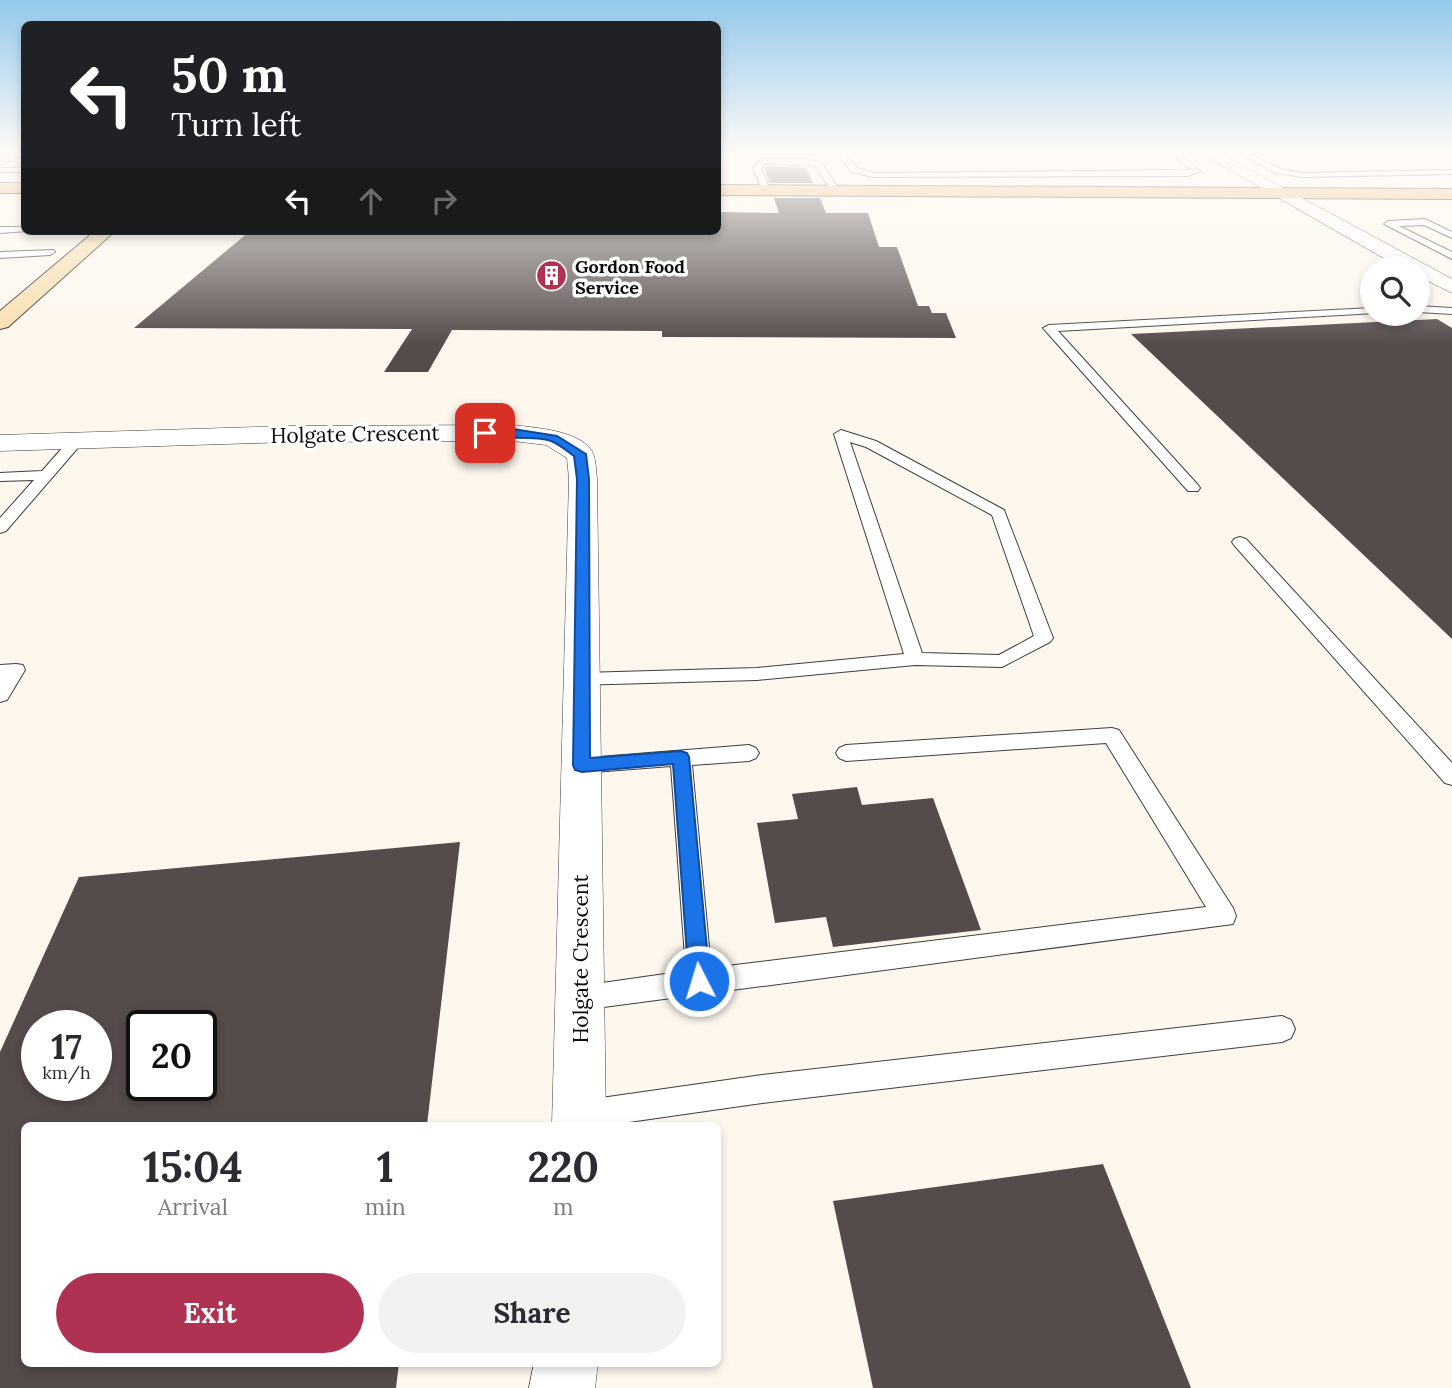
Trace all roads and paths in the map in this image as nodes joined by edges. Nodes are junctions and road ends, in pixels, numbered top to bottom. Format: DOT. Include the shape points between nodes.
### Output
graph roads {
  1 [pos="1320,216"];
  2 [pos="0,230"];
  3 [pos="21,230"];
  4 [pos="73,235"];
  5 [pos="101,235"];
  6 [pos="1452,235"];
  7 [pos="50,252"];
  8 [pos="0,255"];
  9 [pos="1394,256"];
  10 [pos="1452,256"];
  11 [pos="1430,275"];
  12 [pos="20,276"];
  13 [pos="1452,287"];
  14 [pos="1430,310"];
  15 [pos="1452,312"];
  16 [pos="1360,313"];
  17 [pos="0,322"];
  18 [pos="77,440"];
  19 [pos="0,443"];
  20 [pos="47,475"];
  21 [pos="0,477"];
  22 [pos="1193,488"];
  23 [pos="0,528"];
  24 [pos="1240,542"];
  25 [pos="915,659"];
  26 [pos="0,671"];
  27 [pos="582,680"];
  28 [pos="0,695"];
  29 [pos="749,752"];
  30 [pos="846,752"];
  31 [pos="681,757"];
  32 [pos="582,765"];
  33 [pos="1452,777"];
  34 [pos="699,981"];
  35 [pos="580,998"];
  36 [pos="1282,1029"];
  37 [pos="579,1120"];
  38 [pos="565,1367"];
  39 [pos="562,1388"];
  1 -- 9 [label="street"];
  2 -- 3 [label="lane"];
  4 -- 7 [label="main road"];
  5 -- 17 [label="main road"];
  6 -- 10 [label="lane" via="1424,222 1388,224"];
  7 -- 8 [label="lane"];
  7 -- 12 [label="main road"];
  11 -- 13 [label="street"];
  14 -- 15 [label="lane"];
  16 -- 22 [label="lane" via="1049,328"];
  18 -- 19 [label="street, Holgate Crescent"];
  18 -- 20 [label="lane"];
  18 -- 27 [label="street, Holgate Crescent" via="499,433 553,438 580,454 582,467"];
  20 -- 21 [label="lane"];
  20 -- 23 [label="lane"];
  24 -- 33 [label="lane"];
  25 -- 25 [label="lane" via="1002,661 1044,638 999,513 871,444 841,434"];
  25 -- 27 [label="lane" via="757,674"];
  26 -- 28 [label="lane" via="16,670"];
  27 -- 32 [label="street, Holgate Crescent"];
  29 -- 31 [label="lane"];
  30 -- 34 [label="lane" via="1112,734 1224,916"];
  31 -- 32 [label="lane"];
  31 -- 34 [label="lane"];
  32 -- 35 [label="street, Holgate Crescent"];
  34 -- 35 [label="lane"];
  35 -- 37 [label="street, Holgate Crescent"];
  36 -- 37 [label="lane" via="762,1089"];
  38 -- 39 [label="street"];
}
